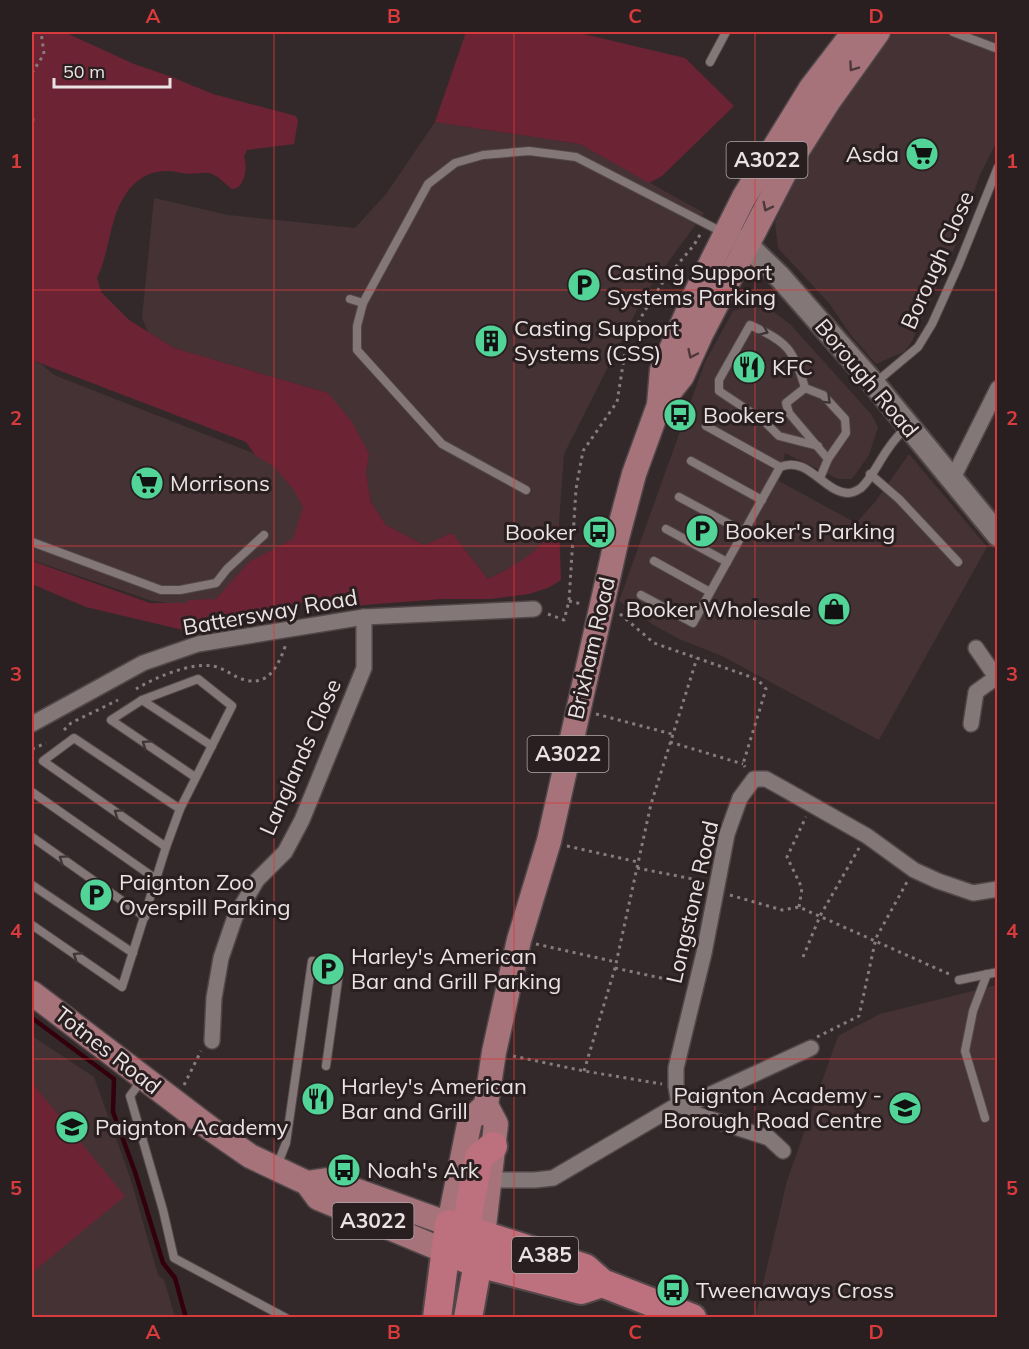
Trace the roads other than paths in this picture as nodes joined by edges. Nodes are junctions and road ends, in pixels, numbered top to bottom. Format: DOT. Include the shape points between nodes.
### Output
graph roads {
  1 [pos="726,32"];
  2 [pos="854,32"];
  3 [pos="879,32"];
  4 [pos="953,32"];
  5 [pos="998,49"];
  6 [pos="710,62"];
  7 [pos="998,167"];
  8 [pos="725,234"];
  9 [pos="748,246"];
  10 [pos="933,294"];
  11 [pos="943,298"];
  12 [pos="350,299"];
  13 [pos="363,303"];
  14 [pos="874,384"];
  15 [pos="805,388"];
  16 [pos="998,388"];
  17 [pos="659,405"];
  18 [pos="706,426"];
  19 [pos="907,426"];
  20 [pos="818,446"];
  21 [pos="828,459"];
  22 [pos="691,461"];
  23 [pos="780,467"];
  24 [pos="870,474"];
  25 [pos="820,477"];
  26 [pos="952,478"];
  27 [pos="525,490"];
  28 [pos="680,497"];
  29 [pos="762,500"];
  30 [pos="666,529"];
  31 [pos="744,532"];
  32 [pos="264,535"];
  33 [pos="998,535"];
  34 [pos="32,542"];
  35 [pos="654,561"];
  36 [pos="727,562"];
  37 [pos="958,562"];
  38 [pos="710,592"];
  39 [pos="641,595"];
  40 [pos="534,609"];
  41 [pos="364,617"];
  42 [pos="976,648"];
  43 [pos="997,676"];
  44 [pos="142,700"];
  45 [pos="32,724"];
  46 [pos="970,724"];
  47 [pos="212,746"];
  48 [pos="195,777"];
  49 [pos="32,792"];
  50 [pos="180,809"];
  51 [pos="32,837"];
  52 [pos="166,847"];
  53 [pos="156,879"];
  54 [pos="32,885"];
  55 [pos="998,889"];
  56 [pos="145,917"];
  57 [pos="32,926"];
  58 [pos="133,953"];
  59 [pos="998,972"];
  60 [pos="987,974"];
  61 [pos="959,980"];
  62 [pos="32,993"];
  63 [pos="212,1041"];
  64 [pos="812,1048"];
  65 [pos="326,1066"];
  66 [pos="144,1077"];
  67 [pos="679,1104"];
  68 [pos="486,1105"];
  69 [pos="985,1118"];
  70 [pos="493,1146"];
  71 [pos="783,1151"];
  72 [pos="276,1170"];
  73 [pos="554,1178"];
  74 [pos="490,1180"];
  75 [pos="559,1193"];
  76 [pos="463,1243"];
  77 [pos="275,1315"];
  78 [pos="286,1317"];
  79 [pos="436,1317"];
  80 [pos="450,1317"];
  81 [pos="468,1317"];
  82 [pos="692,1317"];
  1 -- 6 [label="lane"];
  2 -- 8 [label="main road, Brixham Road / A3022" via="811,88"];
  3 -- 9 [label="main road, Brixham Road / A3022, one-way" via="790,162"];
  4 -- 5 [label="lane"];
  7 -- 11 [label="lane, Borough Close"];
  8 -- 9 [label="main road, Borough Road"];
  8 -- 13 [label="lane" via="576,157 529,151 483,155 455,163 428,184"];
  8 -- 17 [label="main road, Brixham Road / A3022" via="662,370"];
  9 -- 14 [label="main road, Borough Road"];
  9 -- 17 [label="main road, Brixham Road / A3022, one-way" via="682,376"];
  10 -- 11 [label="lane"];
  11 -- 14 [label="lane, Borough Close" via="918,347"];
  12 -- 13 [label="lane"];
  13 -- 27 [label="lane" via="357,326 357,350 442,444"];
  14 -- 19 [label="main road, Borough Road"];
  15 -- 20 [label="lane" via="786,403 789,413"];
  20 -- 15 [label="lane, one-way" via="779,436 719,391 719,380 750,325 774,336 793,354"];
  15 -- 21 [label="lane, one-way" via="823,394 845,419 846,433"];
  16 -- 26 [label="street"];
  17 -- 68 [label="main road, Brixham Road / A3022" via="634,474 600,608 549,841 519,940"];
  18 -- 23 [label="lane"];
  19 -- 24 [label="lane"];
  19 -- 26 [label="main road, Borough Road"];
  20 -- 21 [label="lane"];
  21 -- 25 [label="lane"];
  22 -- 29 [label="lane"];
  23 -- 25 [label="lane" via="794,465"];
  23 -- 29 [label="lane"];
  24 -- 25 [label="lane" via="860,489 849,493 833,489"];
  24 -- 37 [label="lane"];
  26 -- 33 [label="main road, Borough Road"];
  28 -- 31 [label="lane"];
  29 -- 31 [label="lane"];
  30 -- 36 [label="lane"];
  31 -- 36 [label="lane"];
  32 -- 34 [label="lane" via="216,584 180,590 161,590"];
  35 -- 38 [label="lane"];
  36 -- 38 [label="lane"];
  38 -- 39 [label="lane" via="693,624"];
  40 -- 41 [label="street, Battersway Road"];
  41 -- 45 [label="street, Battersway Road" via="198,644 143,663"];
  41 -- 63 [label="street, Langlands Close" via="364,668 302,819 285,852 257,880 235,917 221,958"];
  42 -- 43 [label="street"];
  43 -- 46 [label="street" via="976,692"];
  44 -- 47 [label="lane"];
  44 -- 47 [label="lane" via="198,680 232,706"];
  48 -- 44 [label="lane, one-way" via="111,720"];
  47 -- 48 [label="lane"];
  48 -- 50 [label="lane"];
  49 -- 53 [label="lane"];
  50 -- 52 [label="lane"];
  52 -- 50 [label="lane, one-way" via="43,761 74,738"];
  56 -- 51 [label="lane, one-way"];
  52 -- 53 [label="lane"];
  53 -- 56 [label="lane"];
  54 -- 58 [label="lane"];
  55 -- 67 [label="street, Longstone Road" via="973,893 938,881 766,779 754,779 740,798 727,834 676,1068"];
  56 -- 58 [label="lane"];
  58 -- 57 [label="lane, one-way" via="122,987"];
  59 -- 60 [label="lane"];
  60 -- 61 [label="lane"];
  60 -- 69 [label="lane" via="973,1011 965,1051"];
  62 -- 66 [label="main road, Totnes Road / A3022"];
  64 -- 67 [label="street" via="696,1101"];
  65 -- 72 [label="lane" via="340,966 312,962 286,1143"];
  66 -- 72 [label="main road, Totnes Road / A3022" via="250,1156"];
  66 -- 77 [label="lane" via="130,1096 174,1258"];
  67 -- 71 [label="street" via="698,1115 769,1138"];
  67 -- 73 [label="street"];
  68 -- 70 [label="main road, Brixham Road" via="495,1124"];
  68 -- 76 [label="main road, Brixham Road / A3022" via="470,1120"];
  70 -- 74 [label="main road, Brixham Road"];
  70 -- 76 [label="highway" via="478,1157"];
  72 -- 76 [label="main road, Totnes Road / A3022" via="307,1183 327,1180"];
  73 -- 74 [label="street"];
  73 -- 75 [label="street"];
  74 -- 76 [label="main road, Brixham Road"];
  76 -- 79 [label="highway"];
  76 -- 80 [label="highway"];
  76 -- 81 [label="highway"];
  76 -- 82 [label="highway, Totnes Road / A385" via="585,1268 602,1283"];
  77 -- 78 [label="lane"];
}
